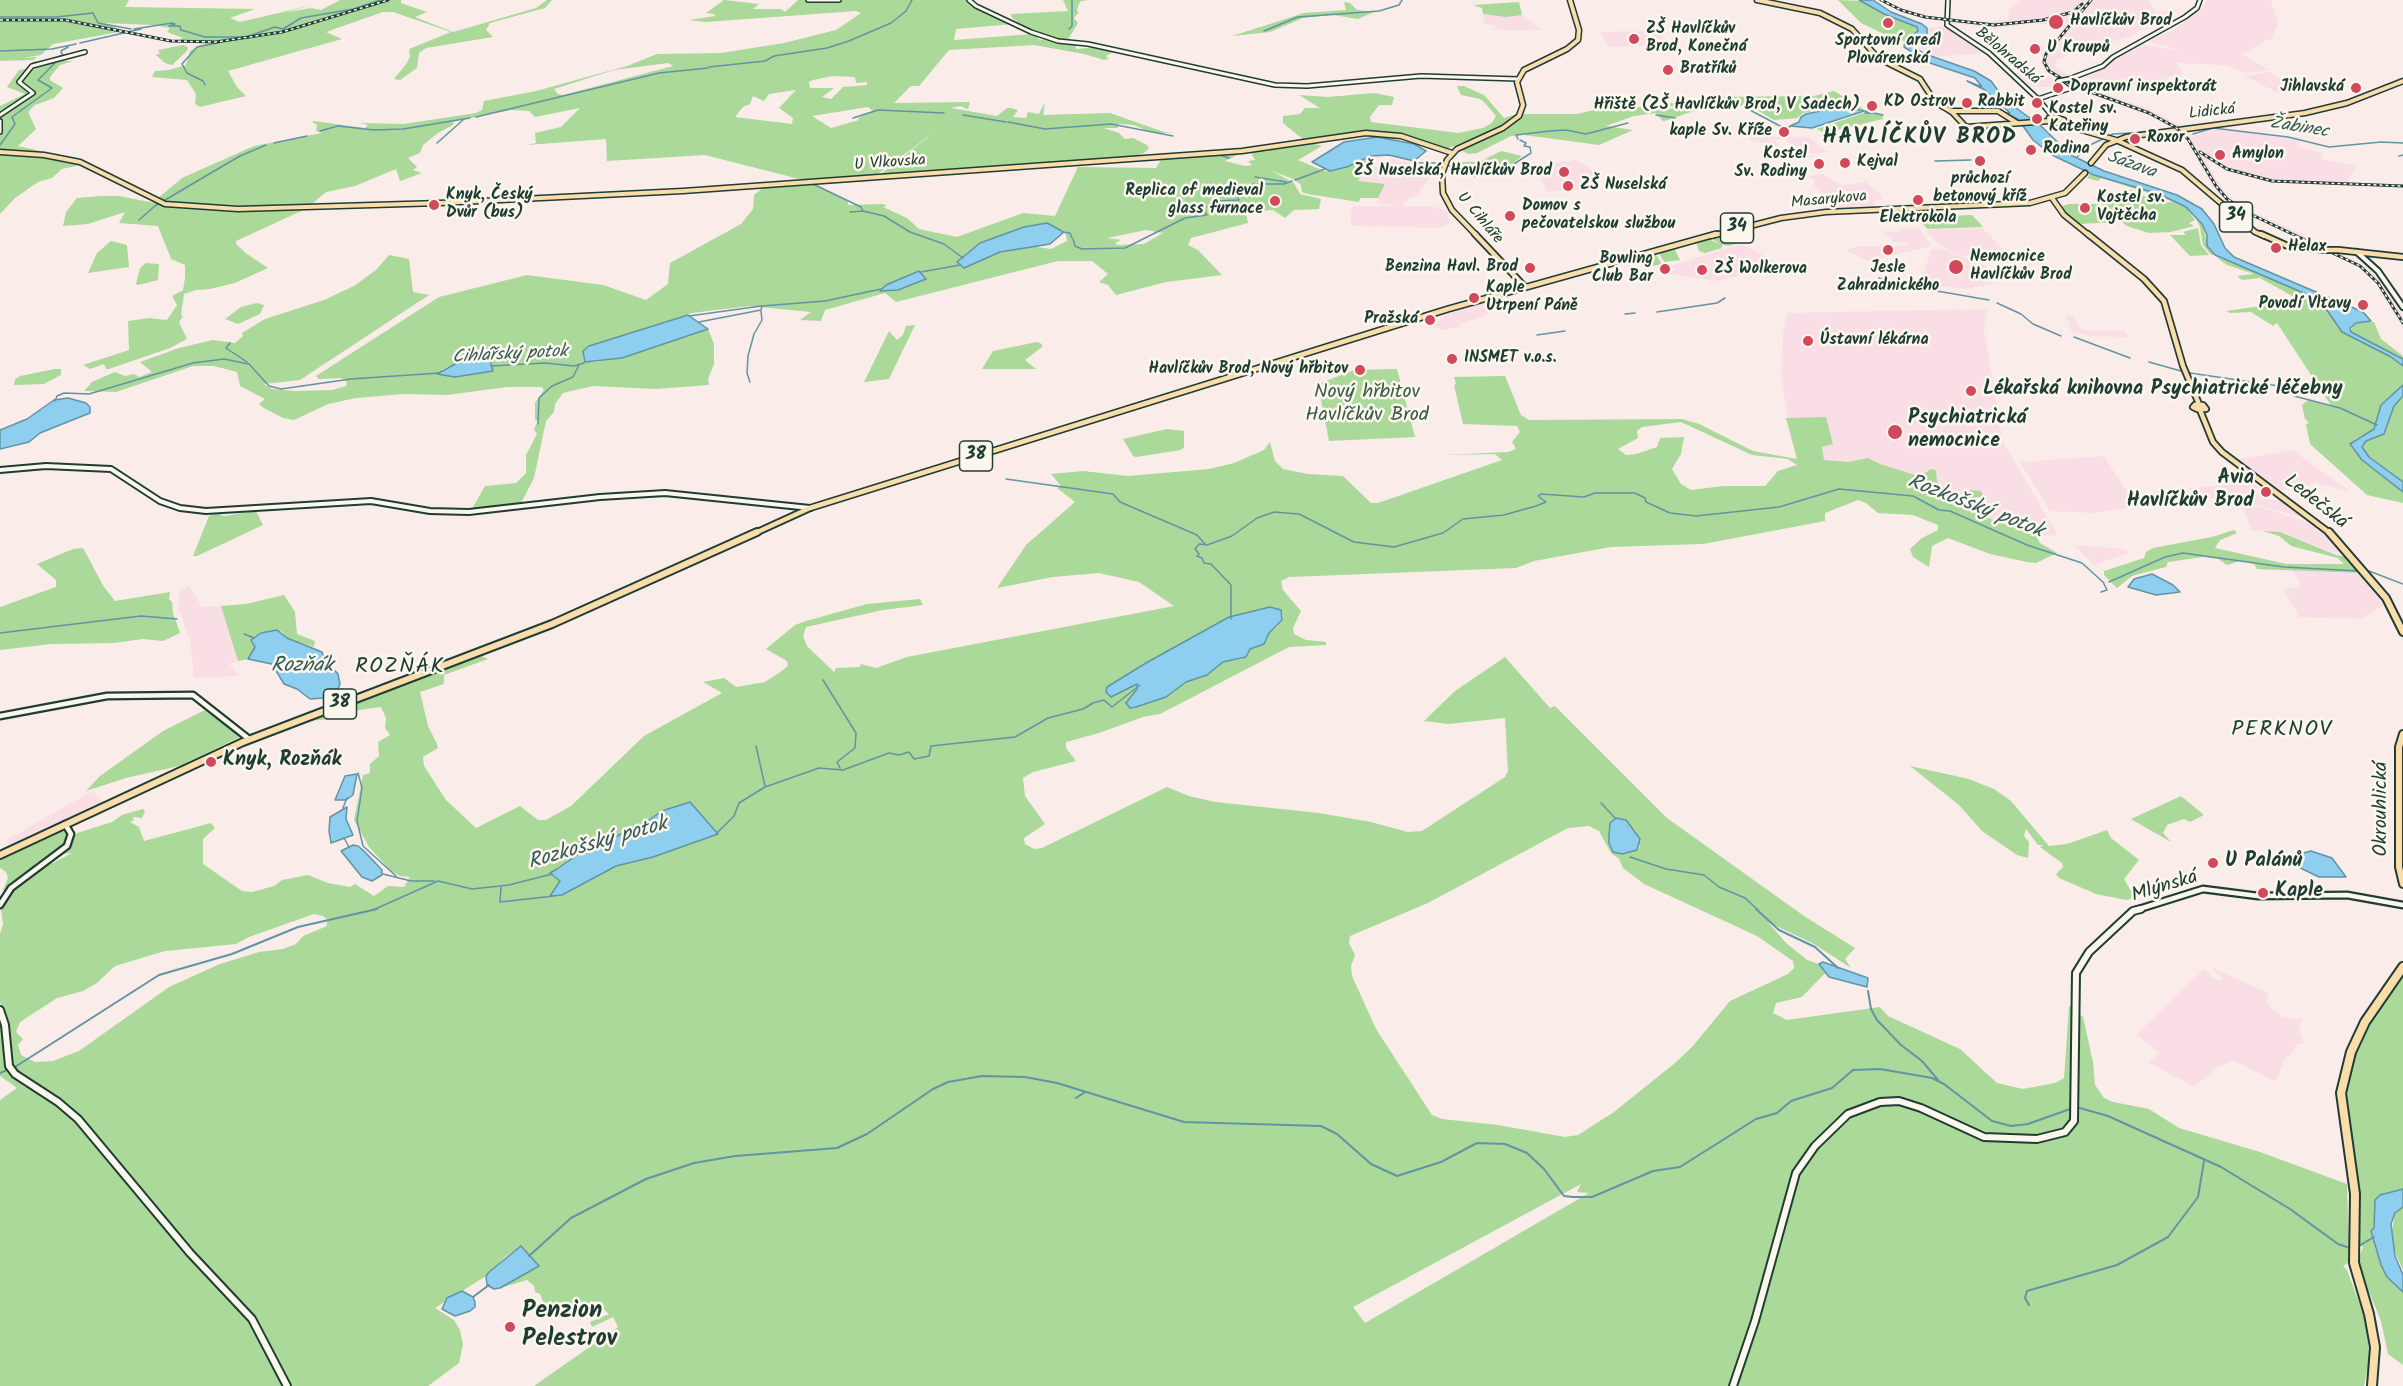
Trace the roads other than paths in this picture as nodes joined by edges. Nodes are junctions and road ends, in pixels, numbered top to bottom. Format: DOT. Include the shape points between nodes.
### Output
graph roads {
  1 [pos="808,0"];
  2 [pos="839,0"];
  3 [pos="969,0"];
  4 [pos="1570,0"];
  5 [pos="1757,0"];
  6 [pos="1948,0"];
  7 [pos="2200,0"];
  8 [pos="85,52"];
  9 [pos="1518,80"];
  10 [pos="2403,81"];
  11 [pos="2038,99"];
  12 [pos="1950,111"];
  13 [pos="0,115"];
  14 [pos="2051,119"];
  15 [pos="0,121"];
  16 [pos="2018,124"];
  17 [pos="0,132"];
  18 [pos="2112,139"];
  19 [pos="0,152"];
  20 [pos="1452,153"];
  21 [pos="2091,163"];
  22 [pos="2085,173"];
  23 [pos="2052,198"];
  24 [pos="2356,251"];
  25 [pos="2403,257"];
  26 [pos="1510,273"];
  27 [pos="1543,282"];
  28 [pos="1525,287"];
  29 [pos="1510,291"];
  30 [pos="2403,307"];
  31 [pos="0,470"];
  32 [pos="810,508"];
  33 [pos="2403,632"];
  34 [pos="0,716"];
  35 [pos="2403,734"];
  36 [pos="249,739"];
  37 [pos="65,824"];
  38 [pos="0,855"];
  39 [pos="2403,884"];
  40 [pos="0,904"];
  41 [pos="2403,905"];
  42 [pos="2403,967"];
  43 [pos="0,1010"];
  44 [pos="287,1386"];
  45 [pos="1733,1386"];
  46 [pos="2372,1386"];
  1 -- 2 [label="street"];
  3 -- 9 [label="street" via="1031,32 1058,41 1088,44 1275,85 1421,76"];
  4 -- 9 [label="main road" via="1578,40 1567,50 1527,68"];
  5 -- 12 [label="main road" via="1824,15 1852,29 1874,55 1916,76 1935,102"];
  6 -- 11 [label="street, Bělohradská" via="1946,22 1989,53"];
  7 -- 11 [label="street, bridge" via="2185,18 2103,66 2058,81 2068,89"];
  8 -- 13 [label="street" via="32,66 19,82 33,93"];
  9 -- 20 [label="main road" via="1520,113 1507,126"];
  10 -- 18 [label="main road, Lidická" via="2317,111"];
  11 -- 14 [label="street, Bělohradská"];
  12 -- 16 [label="main road" via="2004,115"];
  12 -- 16 [label="main road" via="1971,128"];
  14 -- 16 [label="main road"];
  14 -- 18 [label="main road"];
  15 -- 17 [label="street"];
  18 -- 21 [label="main road"];
  18 -- 24 [label="main road, 34, bridge" via="2183,171 2255,232 2290,247"];
  19 -- 20 [label="main road, U Vlkovska" via="80,162 173,206 238,209 683,191 1216,153 1370,133 1394,135"];
  20 -- 26 [label="main road, U Cihláře" via="1442,179 1447,203"];
  22 -- 23 [label="main road, Masarykova / 34" via="2070,190"];
  23 -- 27 [label="main road, Masarykova / 34" via="2014,205 1784,217"];
  23 -- 33 [label="main road, Ledečská" via="2064,215 2141,276 2164,301 2183,366 2213,442 2336,537 2386,598"];
  24 -- 25 [label="main road, 34"];
  24 -- 30 [label="street" via="2378,271"];
  26 -- 27 [label="main road" via="1526,282"];
  26 -- 28 [label="main road, U Cihláře"];
  26 -- 29 [label="main road" via="1518,285"];
  27 -- 28 [label="main road, 34"];
  28 -- 29 [label="main road, 38"];
  29 -- 32 [label="main road, 38"];
  31 -- 32 [label="street" via="16,466 104,468 118,472 160,501 206,511 371,501 430,511 468,512 657,494"];
  32 -- 36 [label="main road, 38" via="552,624"];
  34 -- 36 [label="street" via="107,696 193,695"];
  35 -- 39 [label="main road, Okrouhlická" via="2399,747 2399,867"];
  36 -- 37 [label="main road, 38"];
  37 -- 38 [label="main road, 38"];
  37 -- 40 [label="street" via="71,834 67,846 11,888"];
  41 -- 45 [label="street, Mlýnská" via="2347,895 2258,896 2200,889 2133,911 2083,960 2075,980 2074,1114 2070,1128 2058,1134 2037,1138 1984,1137 1911,1104 1891,1101 1848,1113 1815,1146 1796,1173"];
  42 -- 46 [label="main road" via="2365,1022 2341,1093 2353,1169 2356,1274 2374,1334"];
  43 -- 44 [label="street" via="9,1066 15,1074 78,1119 190,1253 252,1318"];
}
